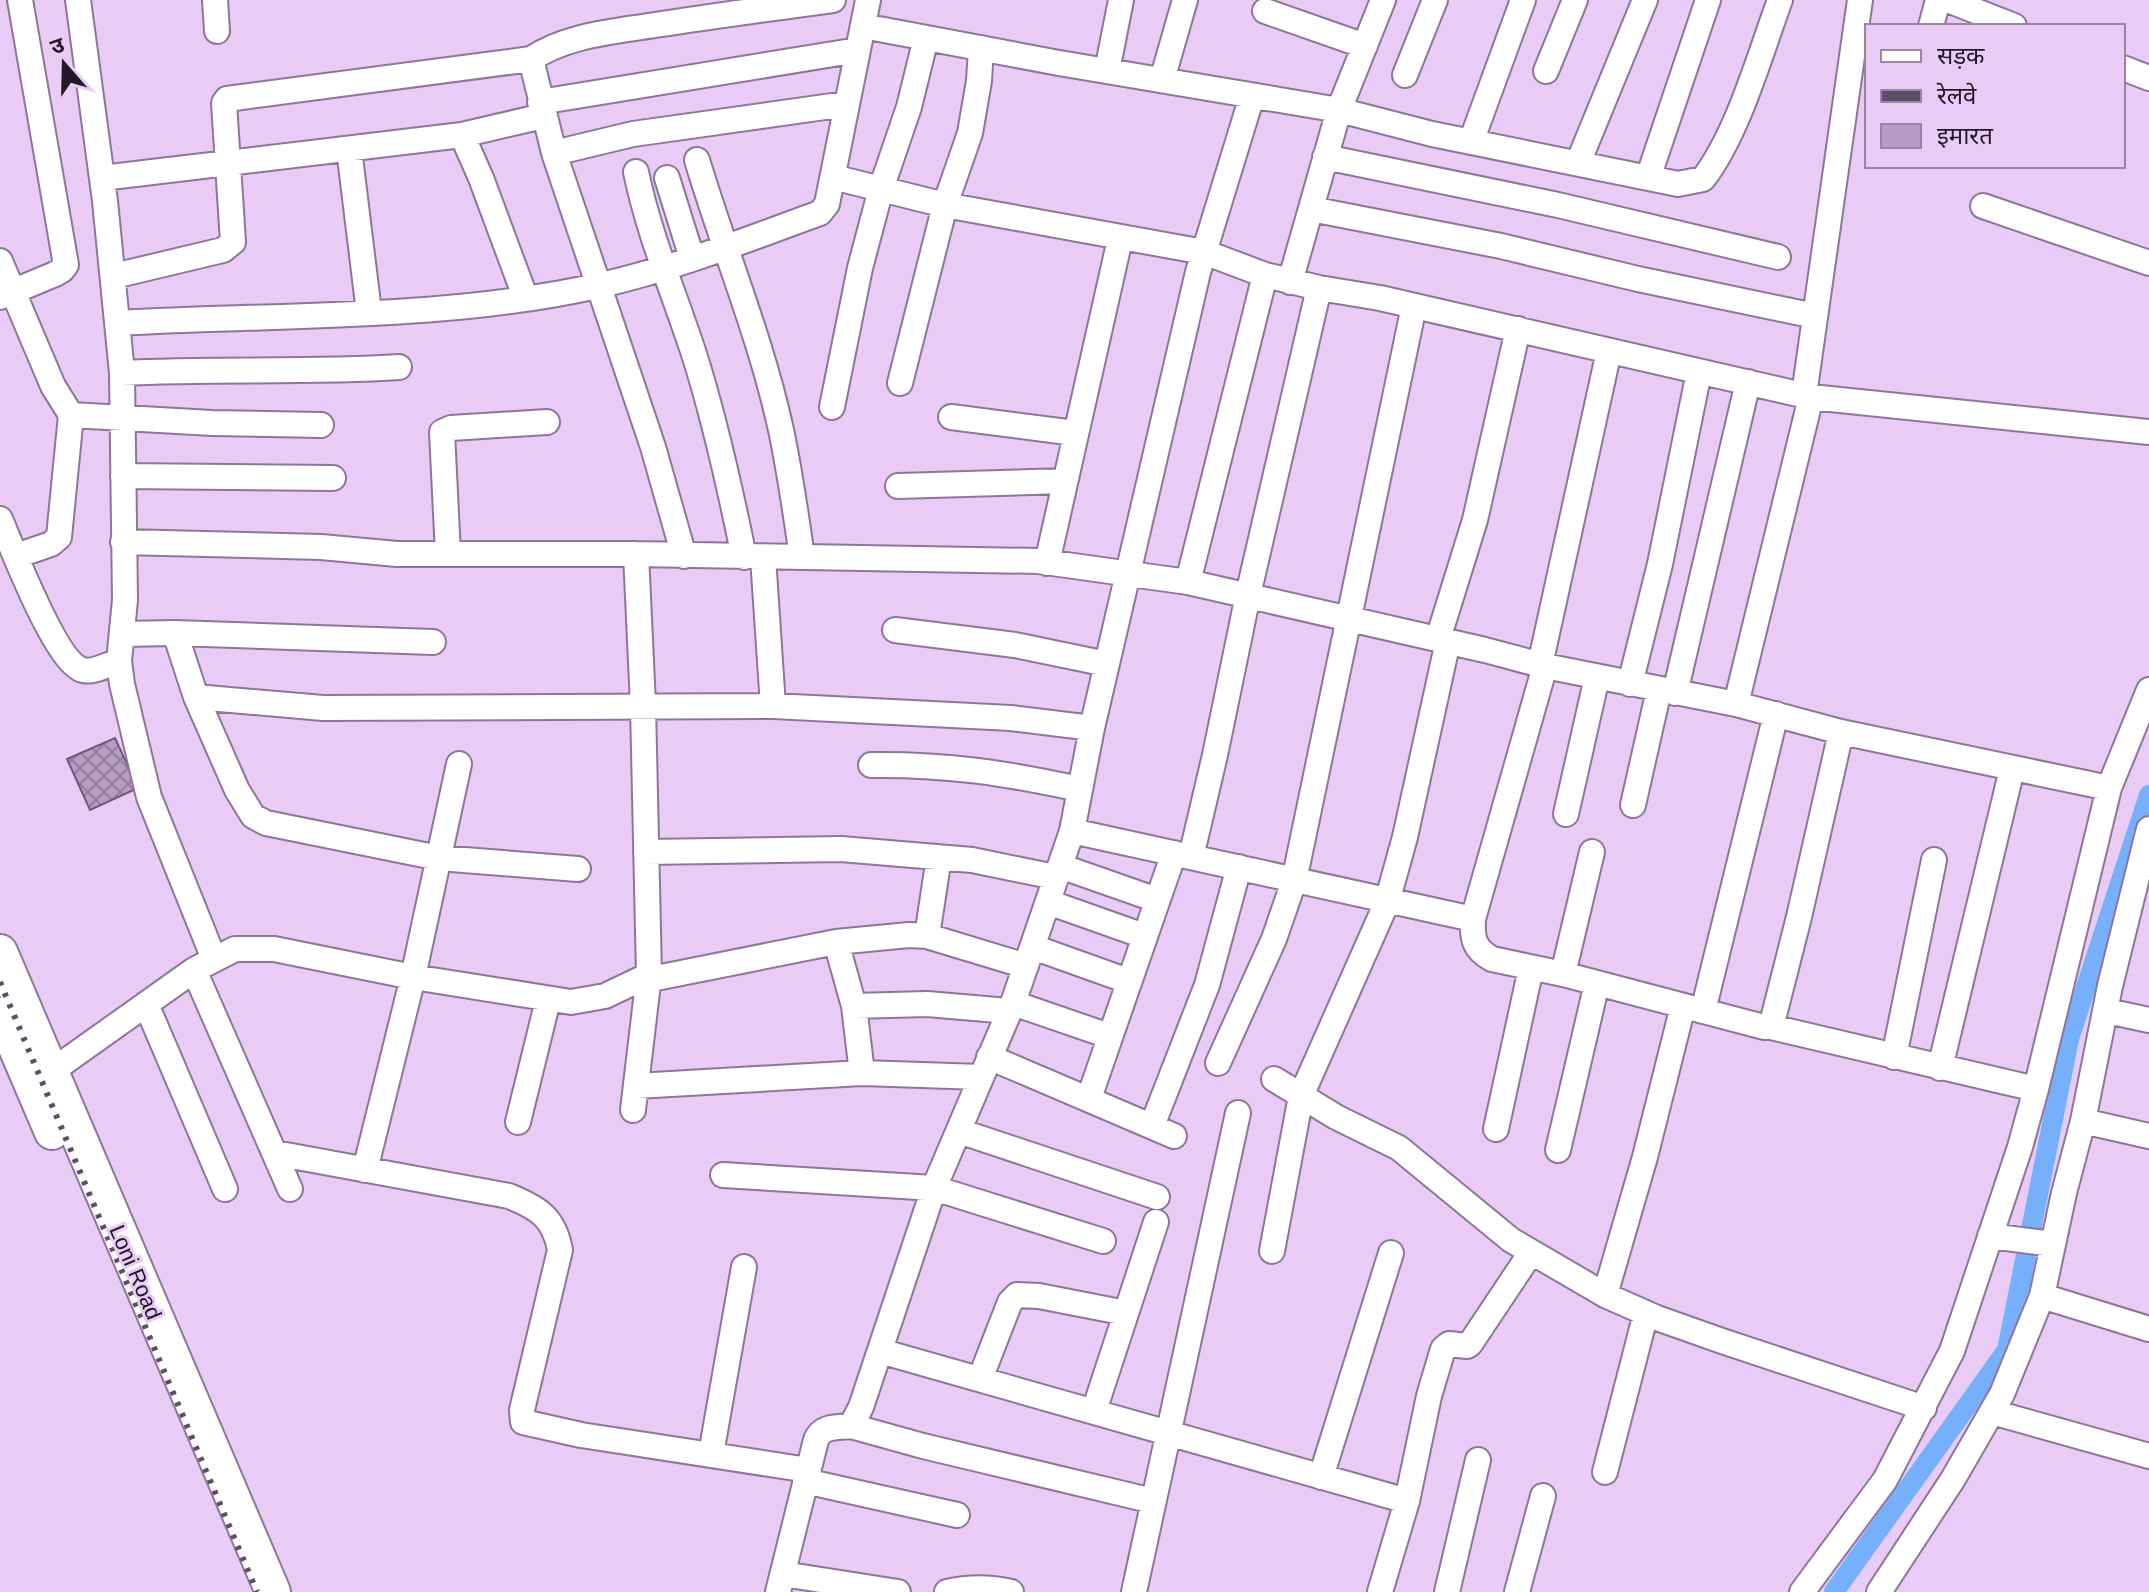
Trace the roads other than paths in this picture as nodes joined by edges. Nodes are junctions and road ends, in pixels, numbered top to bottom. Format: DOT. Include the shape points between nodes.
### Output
graph roads {
  1 [pos="20,0"];
  2 [pos="78,0"];
  3 [pos="215,0"];
  4 [pos="833,0"];
  5 [pos="868,0"];
  6 [pos="1121,0"];
  7 [pos="1185,0"];
  8 [pos="1383,0"];
  9 [pos="1435,0"];
  10 [pos="1523,0"];
  11 [pos="1575,0"];
  12 [pos="1645,0"];
  13 [pos="1708,0"];
  14 [pos="1780,0"];
  15 [pos="1860,0"];
  16 [pos="1938,0"];
  17 [pos="1948,0"];
  18 [pos="1265,11"];
  19 [pos="1932,24"];
  20 [pos="2009,24"];
  21 [pos="217,31"];
  22 [pos="860,38"];
  23 [pos="926,38"];
  24 [pos="1365,46"];
  25 [pos="981,48"];
  26 [pos="531,59"];
  27 [pos="2125,69"];
  28 [pos="1107,71"];
  29 [pos="1546,71"];
  30 [pos="1405,75"];
  31 [pos="2149,78"];
  32 [pos="1162,80"];
  33 [pos="1252,96"];
  34 [pos="846,104"];
  35 [pos="542,109"];
  36 [pos="1339,110"];
  37 [pos="462,135"];
  38 [pos="1471,142"];
  39 [pos="349,149"];
  40 [pos="554,153"];
  41 [pos="1325,157"];
  42 [pos="697,160"];
  43 [pos="229,162"];
  44 [pos="1578,163"];
  45 [pos="636,172"];
  46 [pos="833,177"];
  47 [pos="102,178"];
  48 [pos="667,178"];
  49 [pos="1648,178"];
  50 [pos="881,189"];
  51 [pos="945,205"];
  52 [pos="1983,206"];
  53 [pos="1311,209"];
  54 [pos="1120,239"];
  55 [pos="724,246"];
  56 [pos="1204,252"];
  57 [pos="1778,257"];
  58 [pos="692,258"];
  59 [pos="0,261"];
  60 [pos="2149,263"];
  61 [pos="663,269"];
  62 [pos="1265,275"];
  63 [pos="114,276"];
  64 [pos="1290,282"];
  65 [pos="600,285"];
  66 [pos="1319,288"];
  67 [pos="6,294"];
  68 [pos="526,299"];
  69 [pos="1414,306"];
  70 [pos="369,312"];
  71 [pos="1815,316"];
  72 [pos="119,323"];
  73 [pos="1518,329"];
  74 [pos="1609,351"];
  75 [pos="399,367"];
  76 [pos="1699,372"];
  77 [pos="122,373"];
  78 [pos="1748,382"];
  79 [pos="900,383"];
  80 [pos="1807,396"];
  81 [pos="832,407"];
  82 [pos="71,415"];
  83 [pos="951,417"];
  84 [pos="122,419"];
  85 [pos="547,422"];
  86 [pos="321,425"];
  87 [pos="2149,432"];
  88 [pos="1075,433"];
  89 [pos="123,476"];
  90 [pos="333,478"];
  91 [pos="1065,481"];
  92 [pos="898,486"];
  93 [pos="0,519"];
  94 [pos="123,542"];
  95 [pos="448,554"];
  96 [pos="636,554"];
  97 [pos="16,556"];
  98 [pos="684,556"];
  99 [pos="754,557"];
  100 [pos="802,557"];
  101 [pos="1047,563"];
  102 [pos="1128,573"];
  103 [pos="1188,582"];
  104 [pos="1248,595"];
  105 [pos="1350,619"];
  106 [pos="895,630"];
  107 [pos="175,633"];
  108 [pos="122,634"];
  109 [pos="1443,640"];
  110 [pos="433,642"];
  111 [pos="119,661"];
  112 [pos="1107,664"];
  113 [pos="1542,666"];
  114 [pos="1597,677"];
  115 [pos="1630,684"];
  116 [pos="2149,690"];
  117 [pos="1667,691"];
  118 [pos="196,697"];
  119 [pos="1736,704"];
  120 [pos="643,705"];
  121 [pos="773,706"];
  122 [pos="1776,714"];
  123 [pos="1092,728"];
  124 [pos="1841,732"];
  125 [pos="459,764"];
  126 [pos="871,765"];
  127 [pos="2012,769"];
  128 [pos="2109,788"];
  129 [pos="1079,789"];
  130 [pos="1633,805"];
  131 [pos="1566,814"];
  132 [pos="2149,829"];
  133 [pos="1072,831"];
  134 [pos="646,852"];
  135 [pos="1592,852"];
  136 [pos="1183,855"];
  137 [pos="939,857"];
  138 [pos="439,858"];
  139 [pos="2146,858"];
  140 [pos="1934,860"];
  141 [pos="1239,867"];
  142 [pos="578,869"];
  143 [pos="1058,871"];
  144 [pos="1294,881"];
  145 [pos="1157,900"];
  146 [pos="1048,902"];
  147 [pos="1387,902"];
  148 [pos="1473,919"];
  149 [pos="927,936"];
  150 [pos="1144,936"];
  151 [pos="836,942"];
  152 [pos="0,952"];
  153 [pos="1030,956"];
  154 [pos="204,964"];
  155 [pos="1531,968"];
  156 [pos="1563,974"];
  157 [pos="649,975"];
  158 [pos="413,977"];
  159 [pos="1128,981"];
  160 [pos="1597,983"];
  161 [pos="548,1000"];
  162 [pos="146,1004"];
  163 [pos="854,1006"];
  164 [pos="1011,1007"];
  165 [pos="1693,1008"];
  166 [pos="0,1011"];
  167 [pos="2107,1011"];
  168 [pos="2149,1020"];
  169 [pos="1771,1027"];
  170 [pos="1109,1036"];
  171 [pos="1894,1057"];
  172 [pos="1218,1063"];
  173 [pos="985,1067"];
  174 [pos="25,1068"];
  175 [pos="1940,1068"];
  176 [pos="862,1073"];
  177 [pos="1274,1079"];
  178 [pos="636,1086"];
  179 [pos="2036,1089"];
  180 [pos="1301,1096"];
  181 [pos="1089,1098"];
  182 [pos="633,1110"];
  183 [pos="1238,1113"];
  184 [pos="2083,1121"];
  185 [pos="518,1122"];
  186 [pos="1496,1129"];
  187 [pos="959,1131"];
  188 [pos="2149,1136"];
  189 [pos="1558,1150"];
  190 [pos="275,1153"];
  191 [pos="365,1170"];
  192 [pos="723,1175"];
  193 [pos="934,1188"];
  194 [pos="225,1189"];
  195 [pos="290,1189"];
  196 [pos="1157,1197"];
  197 [pos="1156,1222"];
  198 [pos="2022,1240"];
  199 [pos="1103,1241"];
  200 [pos="1272,1251"];
  201 [pos="1391,1253"];
  202 [pos="1530,1254"];
  203 [pos="744,1267"];
  204 [pos="1605,1295"];
  205 [pos="2042,1296"];
  206 [pos="1126,1313"];
  207 [pos="1646,1313"];
  208 [pos="2149,1329"];
  209 [pos="880,1351"];
  210 [pos="980,1379"];
  211 [pos="1924,1408"];
  212 [pos="1094,1411"];
  213 [pos="1992,1412"];
  214 [pos="851,1426"];
  215 [pos="1167,1431"];
  216 [pos="711,1454"];
  217 [pos="2149,1456"];
  218 [pos="1478,1460"];
  219 [pos="1605,1472"];
  220 [pos="806,1476"];
  221 [pos="1321,1477"];
  222 [pos="1543,1496"];
  223 [pos="1153,1501"];
  224 [pos="1407,1501"];
  225 [pos="957,1515"];
  226 [pos="780,1583"];
  227 [pos="248,1592"];
  228 [pos="273,1592"];
  229 [pos="898,1592"];
  230 [pos="947,1592"];
  231 [pos="1011,1592"];
  232 [pos="1134,1592"];
  233 [pos="1380,1592"];
  234 [pos="1447,1592"];
  235 [pos="1517,1592"];
  236 [pos="1802,1592"];
  237 [pos="1879,1592"];
  1 -- 67 [label="street" via="66,265"];
  2 -- 47 [label="street"];
  3 -- 21 [label="street"];
  4 -- 26 [label="street" via="569,40"];
  5 -- 22 [label="street"];
  6 -- 28 [label="street"];
  7 -- 32 [label="street"];
  8 -- 24 [label="street"];
  9 -- 30 [label="street"];
  10 -- 38 [label="street"];
  11 -- 29 [label="street"];
  12 -- 44 [label="street"];
  13 -- 49 [label="street"];
  14 -- 49 [label="street" via="1712,168 1689,184"];
  15 -- 71 [label="street"];
  16 -- 19 [label="street"];
  17 -- 20 [label="street"];
  18 -- 24 [label="street"];
  22 -- 23 [label="street"];
  22 -- 34 [label="street"];
  22 -- 35 [label="street"];
  23 -- 25 [label="street"];
  23 -- 50 [label="street"];
  24 -- 36 [label="street"];
  25 -- 28 [label="street"];
  25 -- 51 [label="street" via="975,114"];
  26 -- 35 [label="street"];
  26 -- 43 [label="street" via="230,98 224,103"];
  27 -- 31 [label="street"];
  28 -- 32 [label="street"];
  32 -- 33 [label="street"];
  33 -- 36 [label="street"];
  33 -- 56 [label="street"];
  34 -- 40 [label="street" via="633,134"];
  34 -- 46 [label="street"];
  35 -- 37 [label="street"];
  35 -- 40 [label="street"];
  36 -- 38 [label="street"];
  36 -- 41 [label="street"];
  37 -- 39 [label="street"];
  37 -- 68 [label="street"];
  38 -- 44 [label="street"];
  39 -- 43 [label="street"];
  39 -- 70 [label="street"];
  40 -- 65 [label="street"];
  41 -- 53 [label="street"];
  41 -- 57 [label="street"];
  42 -- 55 [label="street"];
  43 -- 47 [label="street"];
  43 -- 63 [label="street" via="234,229 230,247"];
  44 -- 49 [label="street"];
  45 -- 61 [label="street"];
  46 -- 50 [label="street"];
  46 -- 55 [label="street" via="820,213"];
  47 -- 63 [label="street"];
  48 -- 58 [label="street"];
  50 -- 51 [label="street"];
  50 -- 81 [label="street"];
  51 -- 54 [label="street"];
  51 -- 79 [label="street"];
  52 -- 60 [label="street"];
  53 -- 64 [label="street"];
  53 -- 71 [label="street"];
  54 -- 56 [label="street"];
  54 -- 88 [label="street"];
  55 -- 58 [label="street"];
  55 -- 100 [label="street" via="781,428"];
  56 -- 62 [label="street"];
  56 -- 102 [label="street"];
  58 -- 61 [label="street"];
  59 -- 67 [label="street"];
  61 -- 65 [label="street"];
  61 -- 99 [label="street" via="694,353"];
  62 -- 64 [label="street"];
  62 -- 103 [label="street"];
  63 -- 72 [label="street"];
  64 -- 66 [label="street"];
  65 -- 68 [label="street"];
  65 -- 98 [label="street"];
  66 -- 69 [label="street"];
  66 -- 104 [label="street"];
  67 -- 82 [label="street"];
  68 -- 70 [label="street"];
  69 -- 73 [label="street"];
  69 -- 105 [label="street"];
  70 -- 72 [label="street"];
  71 -- 80 [label="street"];
  72 -- 77 [label="street"];
  73 -- 74 [label="street"];
  73 -- 109 [label="street"];
  74 -- 76 [label="street"];
  74 -- 113 [label="street"];
  75 -- 77 [label="street"];
  76 -- 78 [label="street"];
  76 -- 115 [label="street"];
  77 -- 84 [label="street"];
  78 -- 80 [label="street"];
  78 -- 117 [label="street"];
  80 -- 87 [label="street"];
  80 -- 119 [label="street"];
  82 -- 84 [label="street"];
  82 -- 97 [label="street" via="59,537"];
  83 -- 88 [label="street"];
  84 -- 86 [label="street"];
  84 -- 89 [label="street"];
  85 -- 95 [label="street" via="442,432"];
  88 -- 91 [label="street"];
  89 -- 90 [label="street"];
  89 -- 94 [label="street"];
  91 -- 92 [label="street"];
  91 -- 101 [label="street"];
  93 -- 97 [label="street"];
  94 -- 95 [label="street"];
  94 -- 108 [label="street"];
  95 -- 96 [label="street"];
  96 -- 98 [label="street"];
  96 -- 120 [label="street"];
  97 -- 111 [label="street" via="54,638 77,667 89,671"];
  98 -- 99 [label="street"];
  99 -- 100 [label="street"];
  99 -- 121 [label="street"];
  100 -- 101 [label="street"];
  101 -- 102 [label="street"];
  102 -- 103 [label="street"];
  102 -- 112 [label="street"];
  103 -- 104 [label="street"];
  104 -- 105 [label="street"];
  104 -- 136 [label="street" via="1215,755"];
  105 -- 109 [label="street"];
  105 -- 144 [label="street"];
  106 -- 112 [label="street" via="1015,645"];
  107 -- 108 [label="street"];
  107 -- 110 [label="street"];
  107 -- 118 [label="street"];
  108 -- 111 [label="street"];
  109 -- 113 [label="street"];
  109 -- 147 [label="street" via="1405,837"];
  111 -- 154 [label="street" via="149,797"];
  112 -- 123 [label="street"];
  113 -- 114 [label="street"];
  113 -- 148 [label="street"];
  114 -- 115 [label="street"];
  114 -- 131 [label="street"];
  115 -- 117 [label="street"];
  116 -- 128 [label="street"];
  117 -- 119 [label="street"];
  117 -- 130 [label="street"];
  118 -- 120 [label="street" via="323,708"];
  118 -- 138 [label="street" via="253,816"];
  119 -- 122 [label="street"];
  120 -- 121 [label="street"];
  120 -- 134 [label="street"];
  121 -- 123 [label="street" via="1011,718"];
  122 -- 124 [label="street"];
  122 -- 165 [label="street" via="1750,829"];
  123 -- 129 [label="street"];
  124 -- 127 [label="street"];
  124 -- 169 [label="street"];
  125 -- 138 [label="street"];
  126 -- 129 [label="street" via="981,769"];
  127 -- 128 [label="street"];
  127 -- 175 [label="street"];
  128 -- 179 [label="street"];
  129 -- 133 [label="street"];
  132 -- 139 [label="street"];
  133 -- 136 [label="street"];
  133 -- 143 [label="street"];
  134 -- 137 [label="street" via="796,848"];
  134 -- 157 [label="street"];
  135 -- 156 [label="street"];
  136 -- 141 [label="street"];
  136 -- 145 [label="street"];
  137 -- 143 [label="street"];
  137 -- 149 [label="street"];
  138 -- 142 [label="street"];
  138 -- 158 [label="street"];
  139 -- 167 [label="street"];
  140 -- 171 [label="street"];
  141 -- 144 [label="street"];
  141 -- 181 [label="street" via="1163,1131"];
  143 -- 145 [label="street"];
  143 -- 146 [label="street"];
  144 -- 147 [label="street"];
  144 -- 172 [label="street"];
  145 -- 150 [label="street"];
  146 -- 150 [label="street"];
  146 -- 153 [label="street"];
  147 -- 148 [label="street"];
  147 -- 180 [label="street"];
  148 -- 155 [label="street" via="1472,936 1481,953"];
  149 -- 151 [label="street"];
  149 -- 153 [label="street"];
  150 -- 159 [label="street"];
  151 -- 157 [label="street" via="656,978"];
  151 -- 163 [label="street"];
  152 -- 174 [label="highway, Loni Road"];
  153 -- 159 [label="street"];
  153 -- 164 [label="street"];
  154 -- 158 [label="street" via="235,949 274,949"];
  154 -- 162 [label="street"];
  154 -- 190 [label="street"];
  155 -- 156 [label="street"];
  155 -- 186 [label="street"];
  156 -- 160 [label="street"];
  157 -- 161 [label="street" via="590,1001"];
  157 -- 178 [label="street"];
  158 -- 161 [label="street"];
  158 -- 191 [label="street"];
  159 -- 170 [label="street"];
  160 -- 165 [label="street"];
  160 -- 189 [label="street"];
  161 -- 185 [label="street"];
  162 -- 174 [label="street"];
  162 -- 194 [label="street"];
  163 -- 164 [label="street"];
  163 -- 176 [label="street"];
  164 -- 170 [label="street"];
  164 -- 173 [label="street"];
  165 -- 169 [label="street"];
  165 -- 204 [label="street"];
  166 -- 174 [label="highway, Loni Road"];
  167 -- 168 [label="street"];
  167 -- 184 [label="street"];
  169 -- 171 [label="street"];
  170 -- 181 [label="street"];
  171 -- 175 [label="street"];
  173 -- 176 [label="street"];
  173 -- 181 [label="street"];
  173 -- 187 [label="street"];
  174 -- 227 [label="highway, Loni Road"];
  174 -- 228 [label="highway, Loni Road"];
  175 -- 179 [label="street"];
  176 -- 178 [label="street"];
  177 -- 180 [label="street"];
  178 -- 182 [label="street"];
  179 -- 198 [label="street"];
  180 -- 200 [label="street"];
  180 -- 202 [label="street" via="1399,1148"];
  183 -- 215 [label="street"];
  184 -- 188 [label="street"];
  184 -- 198 [label="street"];
  187 -- 193 [label="street"];
  187 -- 196 [label="street"];
  190 -- 191 [label="street"];
  190 -- 195 [label="street"];
  191 -- 216 [label="street" via="509,1196 541,1212 552,1225 559,1260 523,1422"];
  192 -- 193 [label="street"];
  193 -- 199 [label="street"];
  193 -- 209 [label="street"];
  197 -- 206 [label="street"];
  198 -- 205 [label="street"];
  198 -- 211 [label="street" via="1952,1351"];
  201 -- 221 [label="street"];
  202 -- 204 [label="street"];
  202 -- 224 [label="street" via="1470,1344 1443,1349"];
  203 -- 216 [label="street"];
  204 -- 207 [label="street"];
  205 -- 208 [label="street"];
  205 -- 213 [label="street"];
  206 -- 210 [label="street" via="1017,1295"];
  206 -- 212 [label="street"];
  207 -- 211 [label="street"];
  207 -- 219 [label="street"];
  209 -- 210 [label="street"];
  209 -- 214 [label="street"];
  210 -- 212 [label="street"];
  211 -- 236 [label="street" via="1885,1480"];
  212 -- 215 [label="street"];
  213 -- 217 [label="street"];
  213 -- 237 [label="street"];
  214 -- 220 [label="street" via="821,1431"];
  214 -- 223 [label="street"];
  215 -- 221 [label="street"];
  215 -- 223 [label="street"];
  216 -- 220 [label="street"];
  218 -- 234 [label="street"];
  220 -- 225 [label="street"];
  220 -- 226 [label="street"];
  221 -- 224 [label="street"];
  222 -- 235 [label="street"];
  223 -- 232 [label="street"];
  224 -- 233 [label="street"];
  226 -- 229 [label="street"];
  230 -- 231 [label="street"];
}
